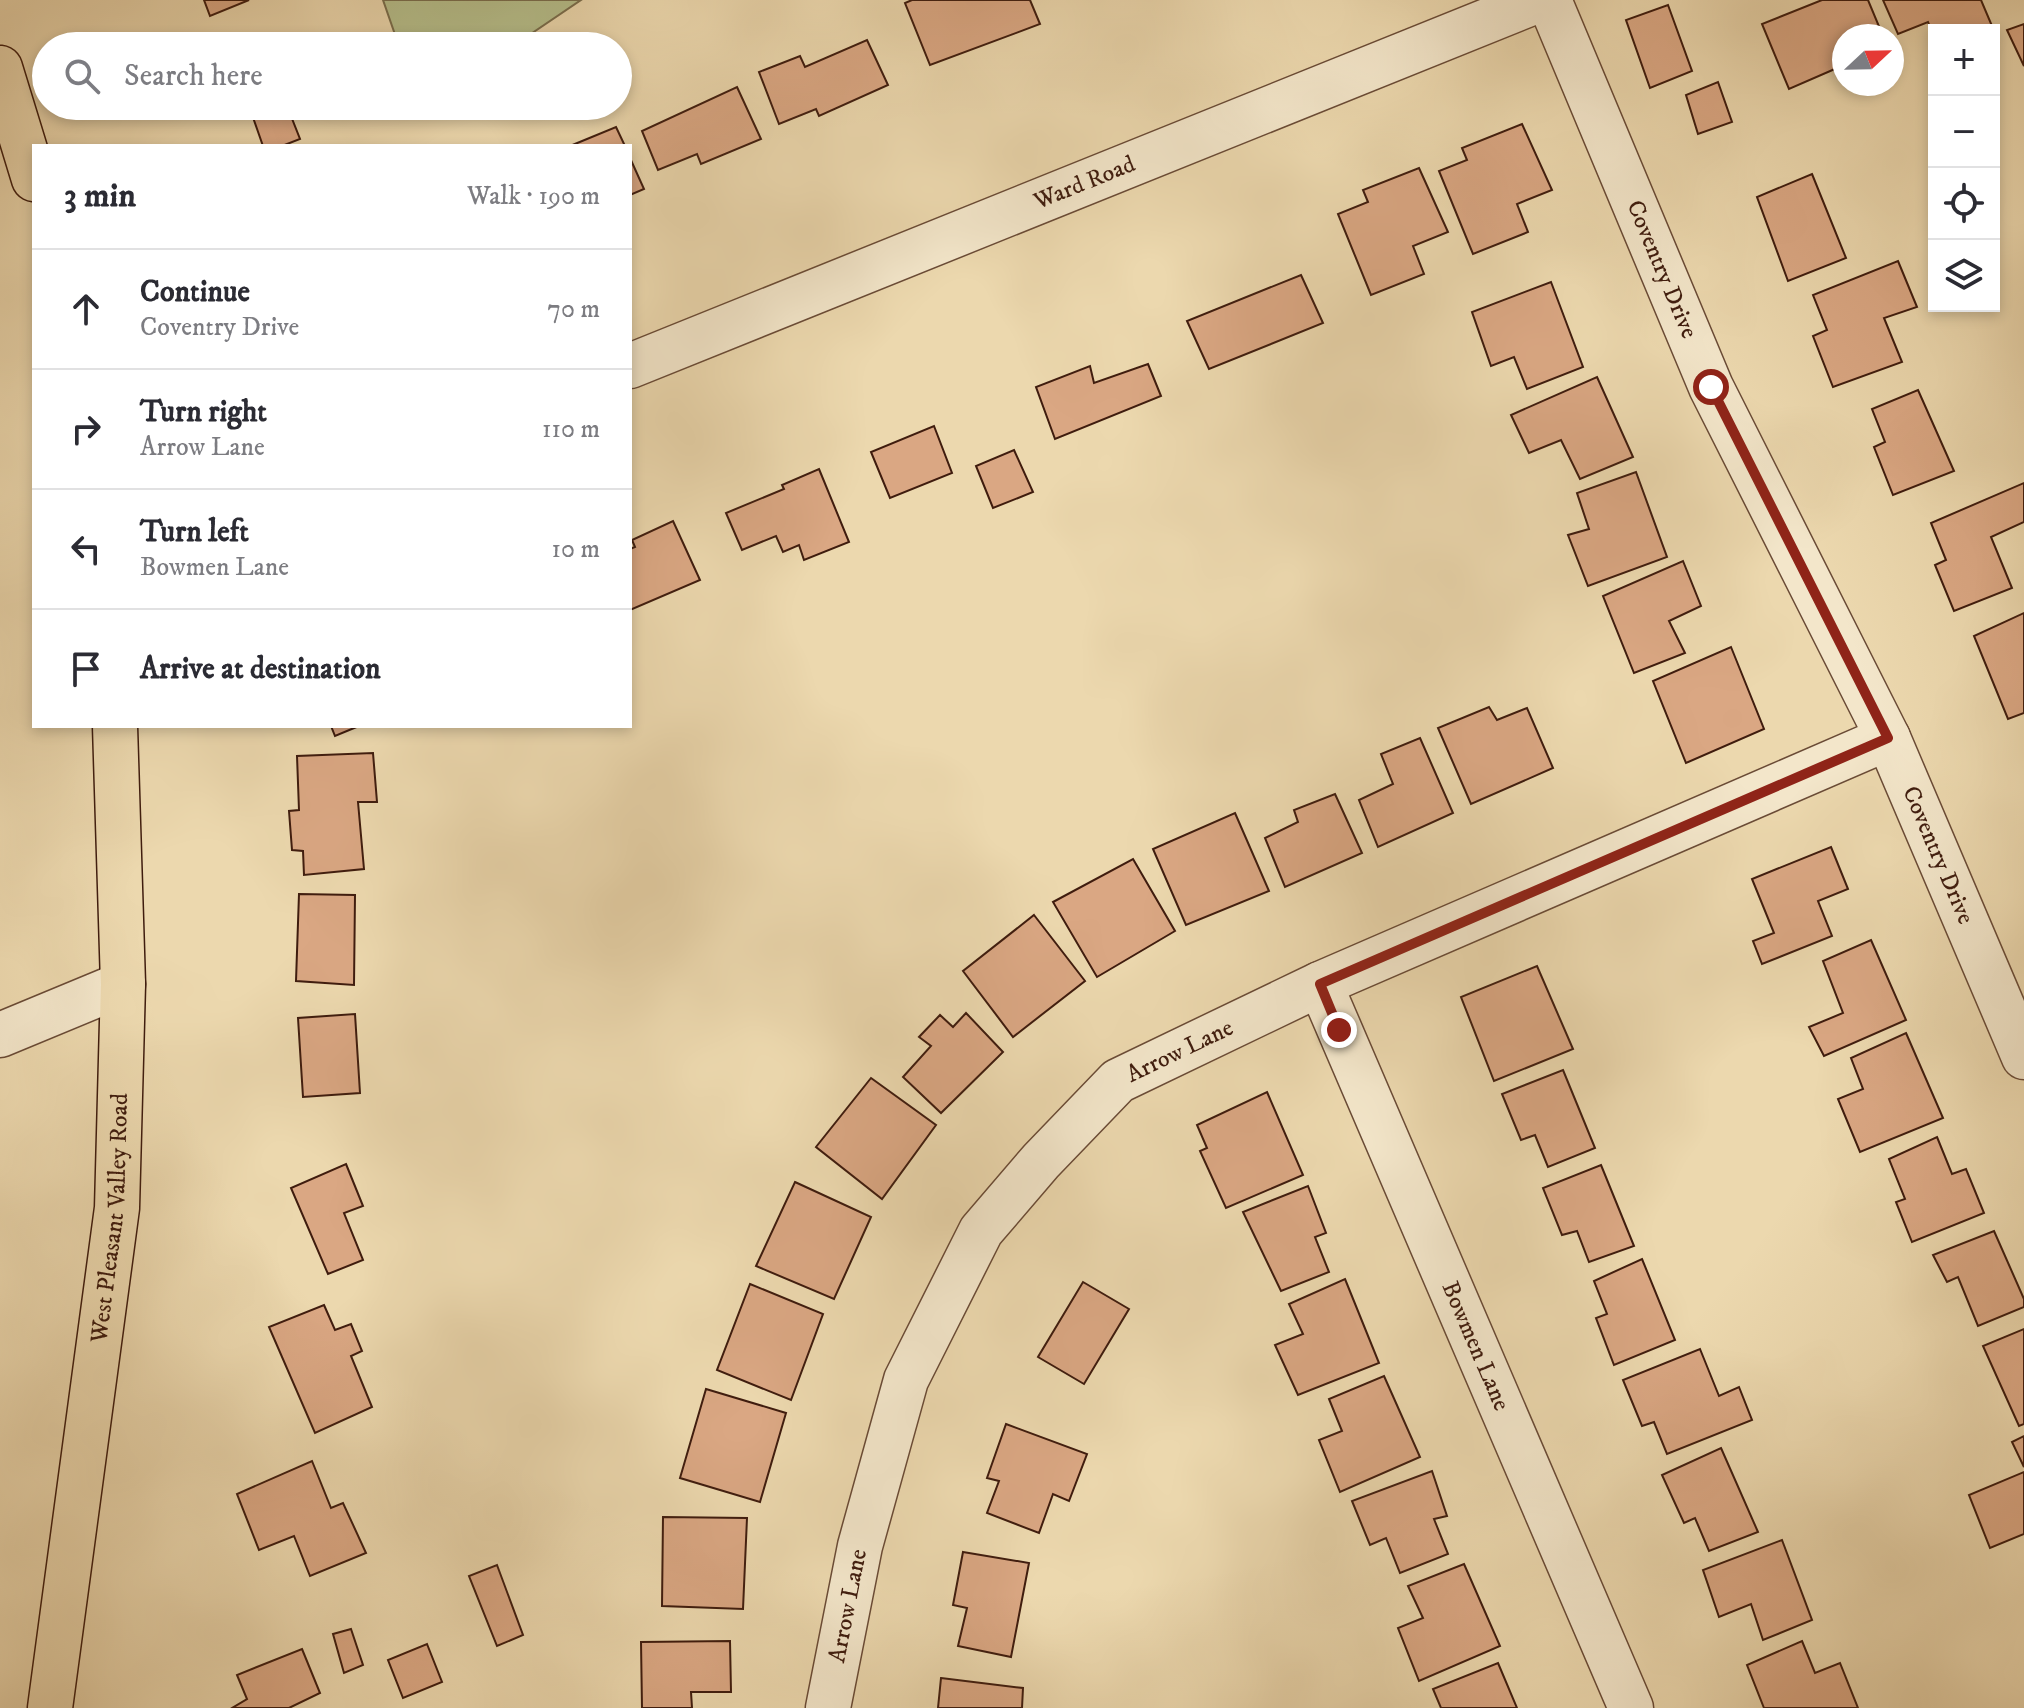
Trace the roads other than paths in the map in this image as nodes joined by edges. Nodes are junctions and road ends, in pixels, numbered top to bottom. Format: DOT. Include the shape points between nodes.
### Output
graph roads {
  1 [pos="1539,0"];
  2 [pos="1549,0"];
  3 [pos="0,68"];
  4 [pos="32,172"];
  5 [pos="632,365"];
  6 [pos="115,728"];
  7 [pos="1888,738"];
  8 [pos="123,984"];
  9 [pos="1320,984"];
  10 [pos="0,1035"];
  11 [pos="2024,1057"];
  12 [pos="50,1708"];
  13 [pos="828,1708"];
  14 [pos="1631,1708"];
  1 -- 5 [label="street, Ward Road"];
  2 -- 7 [label="street, Coventry Drive" via="1711,387"];
  3 -- 4 [label="main road"];
  6 -- 8 [label="main road, West Pleasant Valley Road"];
  7 -- 9 [label="street, Arrow Lane"];
  7 -- 11 [label="street, Coventry Drive"];
  8 -- 10 [label="street"];
  8 -- 12 [label="main road, West Pleasant Valley Road" via="117,1208"];
  9 -- 13 [label="street, Arrow Lane" via="1118,1081 981,1231 906,1380 860,1546"];
  9 -- 14 [label="street, Bowmen Lane"];
}
